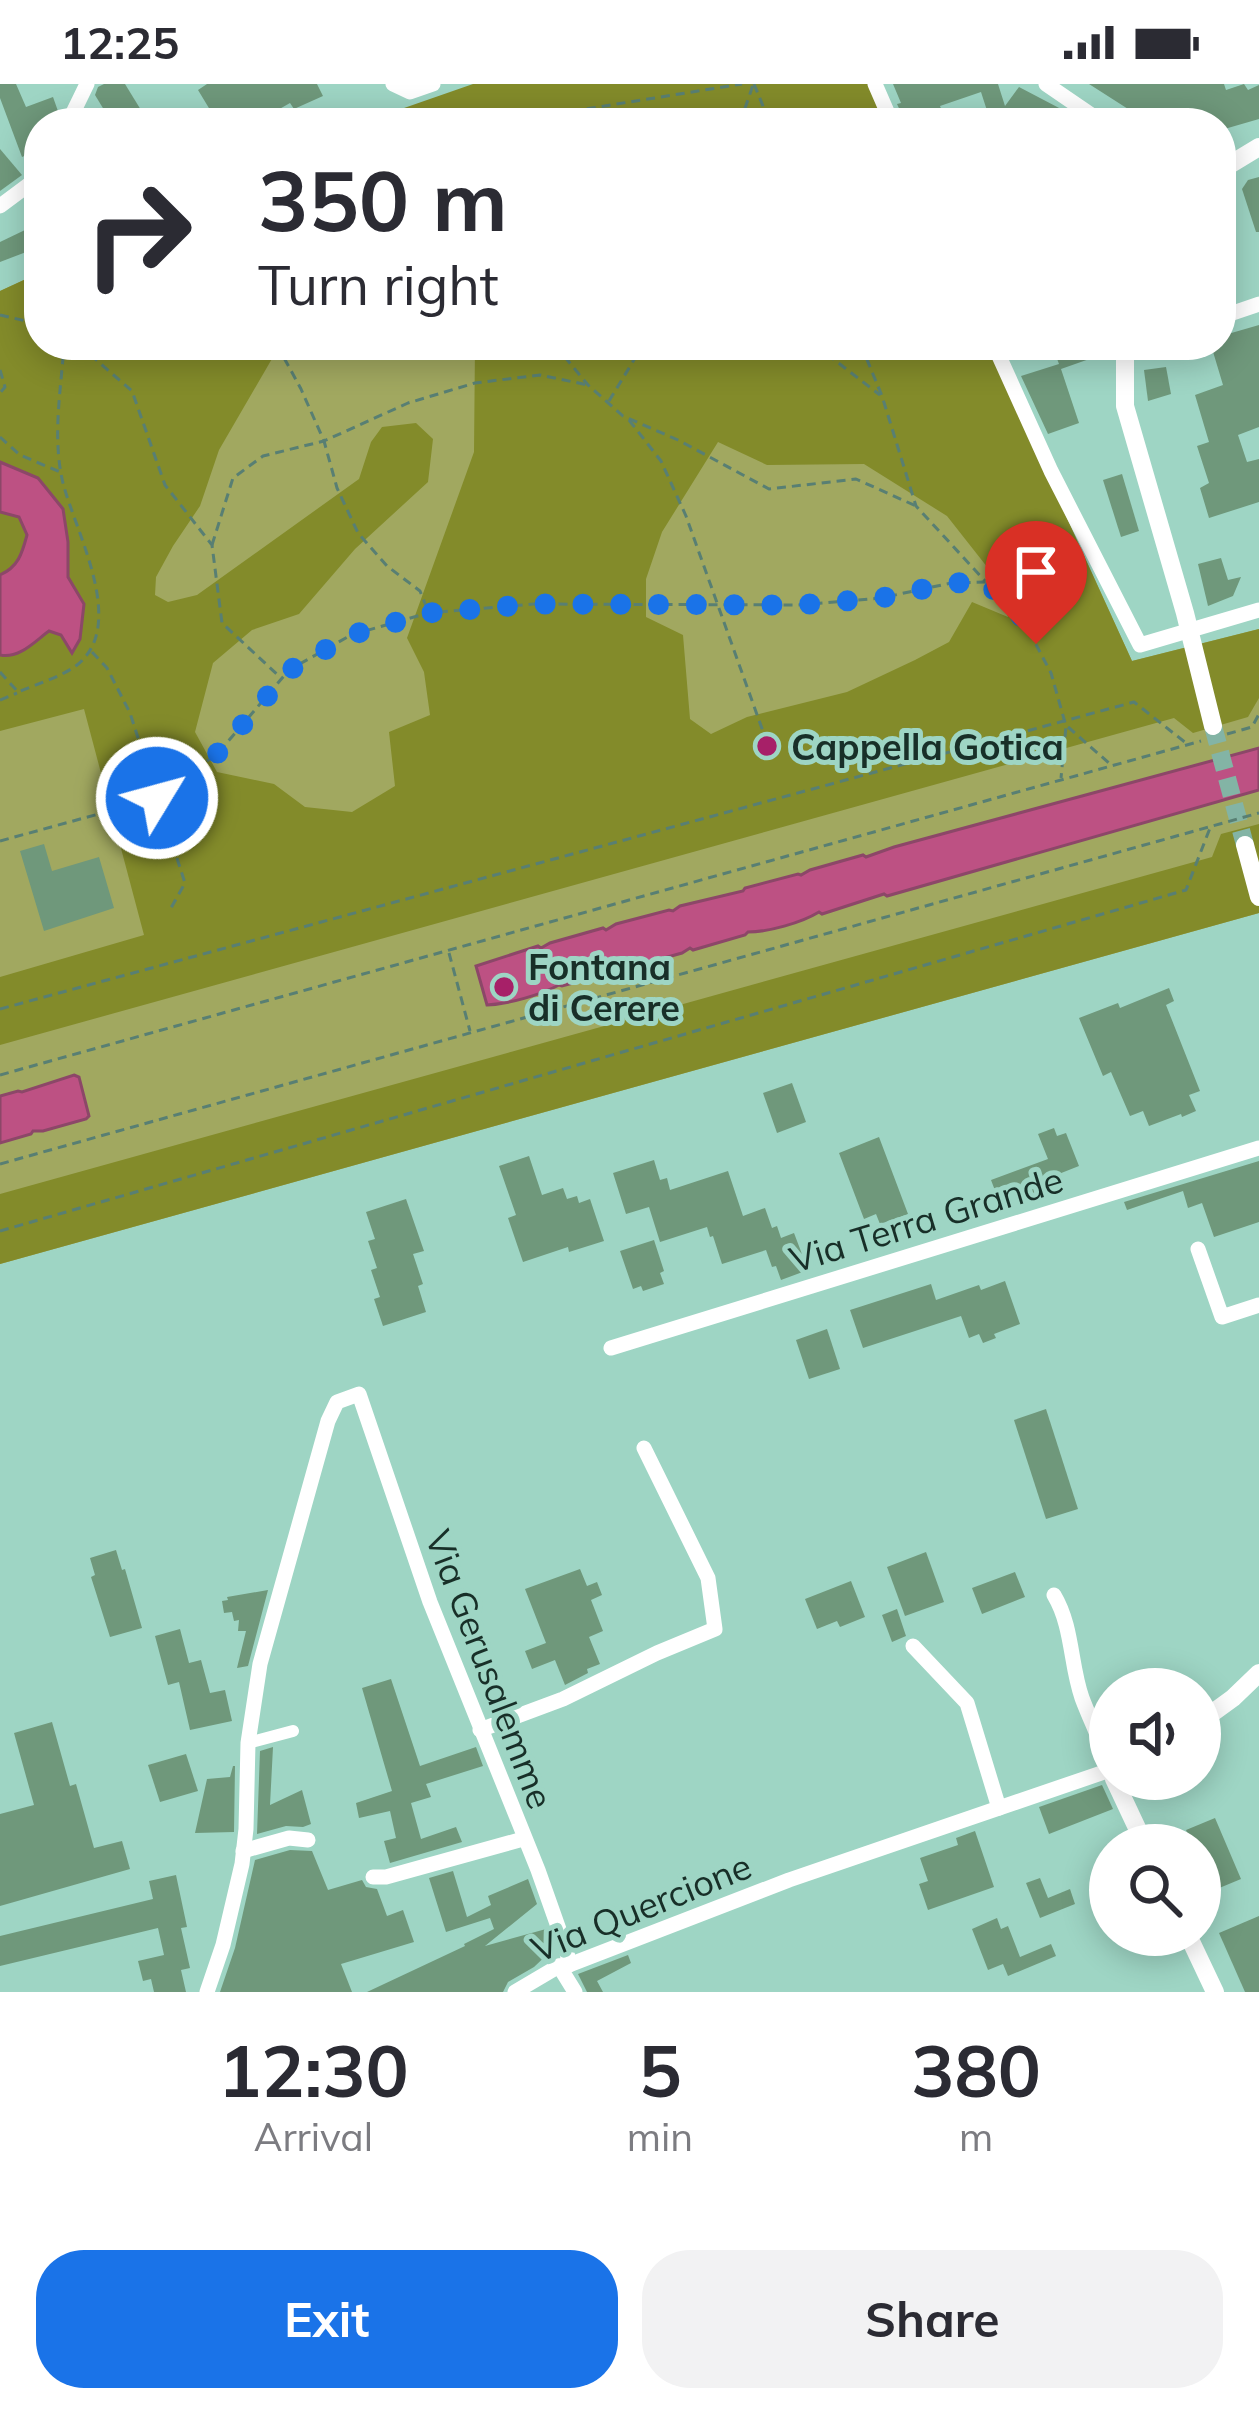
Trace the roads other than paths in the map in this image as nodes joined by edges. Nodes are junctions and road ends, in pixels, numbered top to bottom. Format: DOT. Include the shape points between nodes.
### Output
graph roads {
  1 [pos="392,84"];
  2 [pos="433,84"];
  3 [pos="1046,84"];
  4 [pos="1081,108"];
  5 [pos="24,188"];
  6 [pos="0,206"];
  7 [pos="1001,360"];
  8 [pos="1125,360"];
  9 [pos="1259,610"];
  10 [pos="1189,629"];
  11 [pos="1214,727"];
  12 [pos="1245,845"];
  13 [pos="1259,897"];
  14 [pos="1259,1148"];
  15 [pos="1198,1250"];
  16 [pos="1259,1305"];
  17 [pos="611,1348"];
  18 [pos="644,1448"];
  19 [pos="1054,1595"];
  20 [pos="913,1646"];
  21 [pos="1259,1673"];
  22 [pos="1221,1707"];
  23 [pos="1089,1713"];
  24 [pos="480,1730"];
  25 [pos="293,1731"];
  26 [pos="248,1743"];
  27 [pos="1089,1780"];
  28 [pos="999,1808"];
  29 [pos="523,1838"];
  30 [pos="308,1840"];
  31 [pos="243,1851"];
  32 [pos="373,1877"];
  33 [pos="1198,1956"];
  34 [pos="564,1965"];
  35 [pos="207,1992"];
  36 [pos="515,1992"];
  37 [pos="575,1992"];
  38 [pos="1215,1992"];
  1 -- 2 [label="street" via="410,92"];
  3 -- 4 [label="street"];
  5 -- 6 [label="street"];
  7 -- 10 [label="street" via="1140,645"];
  8 -- 10 [label="street" via="1125,406"];
  9 -- 10 [label="street"];
  10 -- 11 [label="street"];
  12 -- 13 [label="street"];
  14 -- 17 [label="street, Via Terra Grande"];
  15 -- 16 [label="street" via="1222,1317"];
  18 -- 24 [label="street" via="708,1578 715,1630"];
  19 -- 23 [label="street"];
  20 -- 28 [label="street" via="968,1702"];
  21 -- 22 [label="street"];
  24 -- 26 [label="street, Via Gerusalemme" via="359,1394 338,1402 328,1421 260,1664"];
  24 -- 29 [label="street, Via Gerusalemme"];
  25 -- 26 [label="street"];
  26 -- 31 [label="street"];
  27 -- 28 [label="street, Via Quercione"];
  28 -- 34 [label="street, Via Quercione"];
  29 -- 32 [label="street"];
  29 -- 34 [label="street, Via Gerusalemme" via="560,1931"];
  30 -- 31 [label="street"];
  31 -- 35 [label="street"];
  33 -- 38 [label="street"];
  34 -- 36 [label="street, Via Quercione"];
  34 -- 37 [label="street, Via Gerusalemme"];
}
